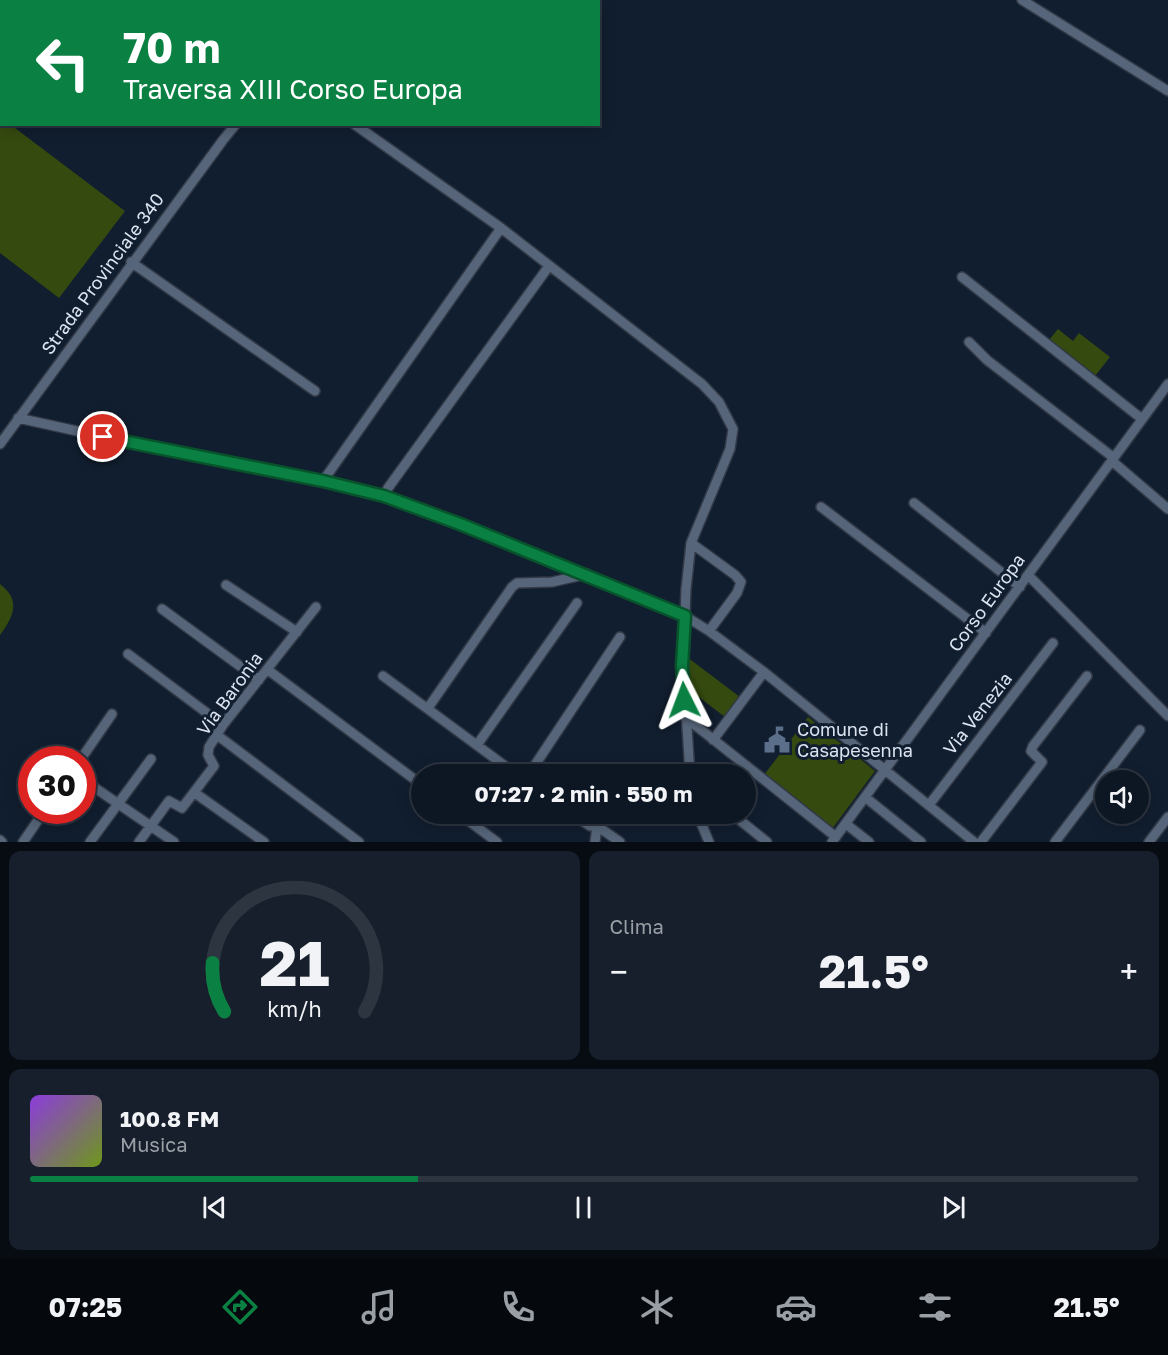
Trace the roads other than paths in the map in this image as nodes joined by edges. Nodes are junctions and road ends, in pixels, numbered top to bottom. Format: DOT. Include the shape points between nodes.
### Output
graph roads {
  1 [pos="1022,0"];
  2 [pos="1168,91"];
  3 [pos="234,126"];
  4 [pos="357,126"];
  5 [pos="501,228"];
  6 [pos="131,262"];
  7 [pos="549,266"];
  8 [pos="962,277"];
  9 [pos="969,342"];
  10 [pos="315,391"];
  11 [pos="1166,391"];
  12 [pos="18,418"];
  13 [pos="1142,419"];
  14 [pos="0,444"];
  15 [pos="1113,460"];
  16 [pos="323,481"];
  17 [pos="384,496"];
  18 [pos="914,503"];
  19 [pos="821,507"];
  20 [pos="1168,508"];
  21 [pos="691,543"];
  22 [pos="587,574"];
  23 [pos="1028,575"];
  24 [pos="226,585"];
  25 [pos="1020,586"];
  26 [pos="577,603"];
  27 [pos="316,607"];
  28 [pos="162,609"];
  29 [pos="685,616"];
  30 [pos="709,631"];
  31 [pos="297,632"];
  32 [pos="986,633"];
  33 [pos="620,637"];
  34 [pos="1053,643"];
  35 [pos="128,654"];
  36 [pos="268,670"];
  37 [pos="764,672"];
  38 [pos="383,676"];
  39 [pos="1087,676"];
  40 [pos="259,680"];
  41 [pos="429,708"];
  42 [pos="112,714"];
  43 [pos="1168,716"];
  44 [pos="685,717"];
  45 [pos="223,725"];
  46 [pos="1140,730"];
  47 [pos="217,735"];
  48 [pos="713,740"];
  49 [pos="90,746"];
  50 [pos="477,746"];
  51 [pos="151,759"];
  52 [pos="502,764"];
  53 [pos="536,764"];
  54 [pos="689,764"];
  55 [pos="885,770"];
  56 [pos="411,777"];
  57 [pos="96,789"];
  58 [pos="195,794"];
  59 [pos="865,797"];
  60 [pos="118,804"];
  61 [pos="929,805"];
  62 [pos="1168,817"];
  63 [pos="35,824"];
  64 [pos="473,824"];
  65 [pos="587,824"];
  66 [pos="702,824"];
  67 [pos="744,824"];
  68 [pos="846,824"];
  69 [pos="150,826"];
  70 [pos="597,826"];
  71 [pos="834,839"];
  72 [pos="23,842"];
  73 [pos="90,842"];
  74 [pos="139,842"];
  75 [pos="174,842"];
  76 [pos="264,842"];
  77 [pos="359,842"];
  78 [pos="497,842"];
  79 [pos="594,842"];
  80 [pos="620,842"];
  81 [pos="709,842"];
  82 [pos="766,842"];
  83 [pos="869,842"];
  84 [pos="921,842"];
  85 [pos="974,842"];
  86 [pos="981,842"];
  87 [pos="1055,842"];
  88 [pos="1149,842"];
  1 -- 2 [label="street"];
  3 -- 6 [label="street, Strada Provinciale 340"];
  4 -- 5 [label="street"];
  5 -- 7 [label="street"];
  5 -- 16 [label="street"];
  6 -- 10 [label="street"];
  6 -- 12 [label="street, Strada Provinciale 340"];
  7 -- 17 [label="street"];
  7 -- 21 [label="street" via="702,384 724,411 733,429 729,449"];
  8 -- 13 [label="street"];
  9 -- 15 [label="street"];
  11 -- 13 [label="street, Corso Europa"];
  12 -- 14 [label="street, Strada Provinciale 340"];
  12 -- 16 [label="street"];
  13 -- 15 [label="street, Corso Europa"];
  15 -- 20 [label="street"];
  15 -- 23 [label="street, Corso Europa"];
  16 -- 17 [label="street"];
  17 -- 22 [label="street"];
  18 -- 25 [label="street"];
  19 -- 32 [label="street"];
  21 -- 29 [label="street"];
  21 -- 30 [label="street" via="741,582"];
  22 -- 29 [label="street"];
  22 -- 41 [label="street" via="512,587"];
  23 -- 25 [label="street, Corso Europa"];
  23 -- 43 [label="street"];
  24 -- 31 [label="street"];
  25 -- 32 [label="street, Corso Europa"];
  26 -- 50 [label="street"];
  27 -- 31 [label="street, Via Baronia"];
  28 -- 40 [label="street"];
  29 -- 30 [label="street"];
  29 -- 44 [label="street"];
  30 -- 37 [label="street"];
  31 -- 36 [label="street, Via Baronia"];
  32 -- 55 [label="street, Corso Europa"];
  33 -- 53 [label="street"];
  34 -- 61 [label="street, Via Venezia"];
  35 -- 45 [label="street"];
  36 -- 40 [label="street, Via Baronia"];
  36 -- 56 [label="street"];
  37 -- 48 [label="street"];
  37 -- 55 [label="street"];
  38 -- 41 [label="street"];
  39 -- 86 [label="street" via="1031,751 1042,762"];
  40 -- 45 [label="street, Via Baronia"];
  41 -- 50 [label="street"];
  42 -- 49 [label="street"];
  44 -- 48 [label="street"];
  44 -- 54 [label="street"];
  45 -- 47 [label="street, Via Baronia"];
  46 -- 87 [label="street"];
  47 -- 58 [label="street, Via Baronia" via="208,756 214,766"];
  47 -- 77 [label="street"];
  48 -- 71 [label="street"];
  50 -- 52 [label="street"];
  51 -- 60 [label="street"];
  55 -- 59 [label="street, Corso Europa"];
  55 -- 61 [label="street"];
  57 -- 60 [label="street"];
  58 -- 69 [label="street" via="182,808 169,801"];
  58 -- 76 [label="street"];
  59 -- 68 [label="street, Corso Europa"];
  59 -- 84 [label="street"];
  60 -- 69 [label="street"];
  60 -- 73 [label="street"];
  61 -- 85 [label="street"];
  62 -- 88 [label="street"];
  63 -- 72 [label="street"];
  64 -- 78 [label="street"];
  65 -- 70 [label="street"];
  66 -- 81 [label="street"];
  67 -- 82 [label="street"];
  68 -- 71 [label="street, Corso Europa"];
  68 -- 83 [label="street"];
  69 -- 74 [label="street"];
  69 -- 75 [label="street"];
  70 -- 79 [label="street"];
  70 -- 80 [label="street"];
}
